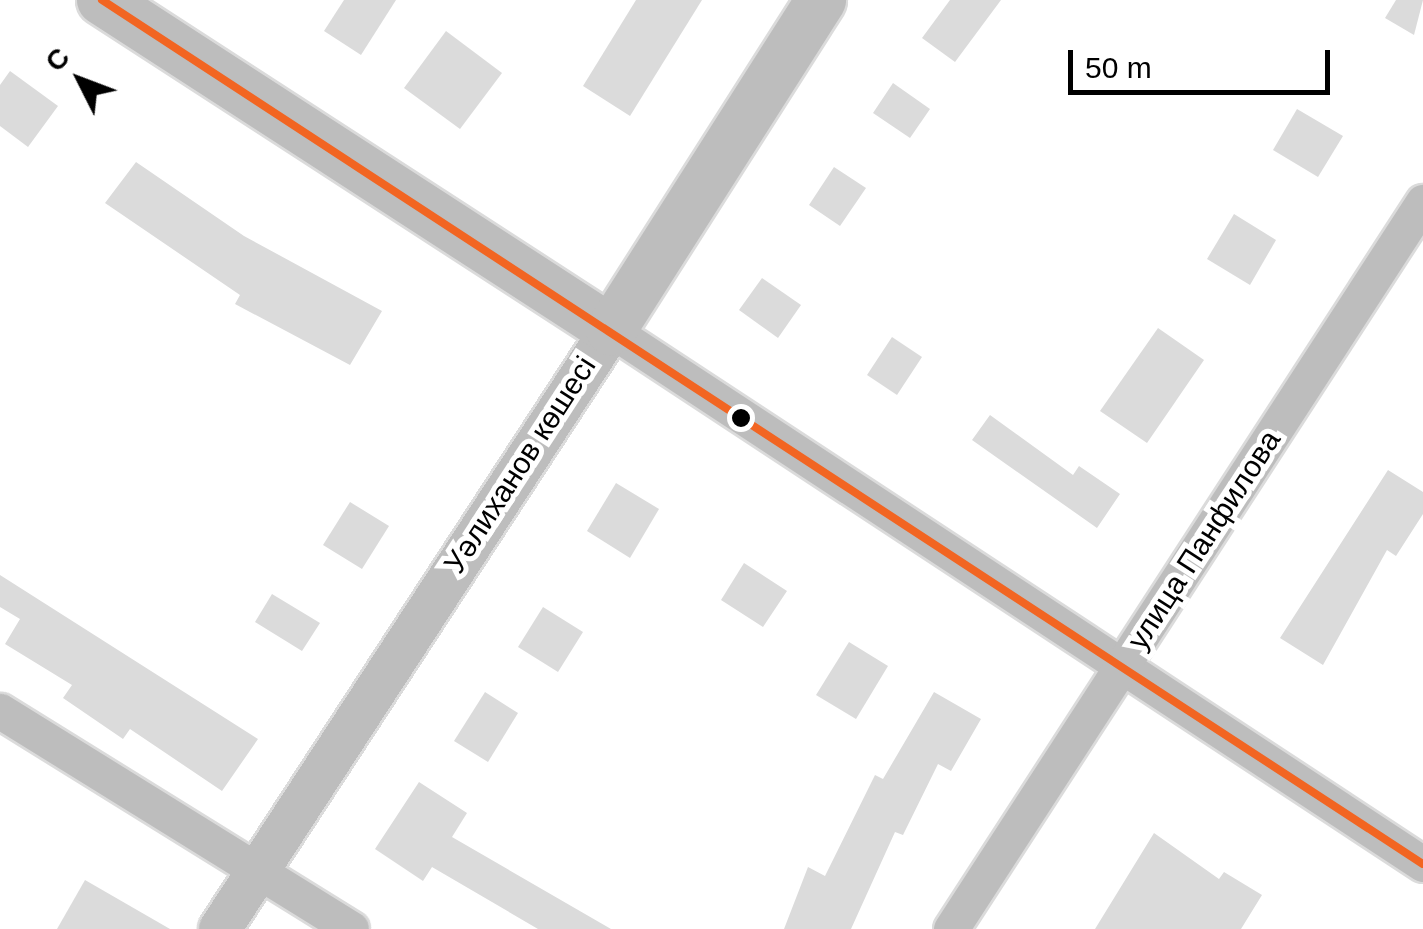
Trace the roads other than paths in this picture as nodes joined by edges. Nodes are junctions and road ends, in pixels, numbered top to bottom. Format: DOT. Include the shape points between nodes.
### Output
graph roads {
  1 [pos="102,0"];
  2 [pos="821,0"];
  3 [pos="1423,202"];
  4 [pos="611,330"];
  5 [pos="1120,666"];
  6 [pos="0,711"];
  7 [pos="1423,864"];
  8 [pos="257,872"];
  9 [pos="220,929"];
  10 [pos="350,929"];
  11 [pos="951,929"];
  1 -- 4 [label="highway"];
  2 -- 4 [label="highway, Уәлиханов көшесі"];
  3 -- 5 [label="street, улица Панфилова"];
  4 -- 5 [label="street"];
  4 -- 8 [label="main road, Уәлиханов көшесі"];
  5 -- 7 [label="street"];
  5 -- 11 [label="street, улица Панфилова"];
  6 -- 8 [label="street"];
  8 -- 9 [label="main road, Уәлиханов көшесі"];
  8 -- 10 [label="street"];
}
